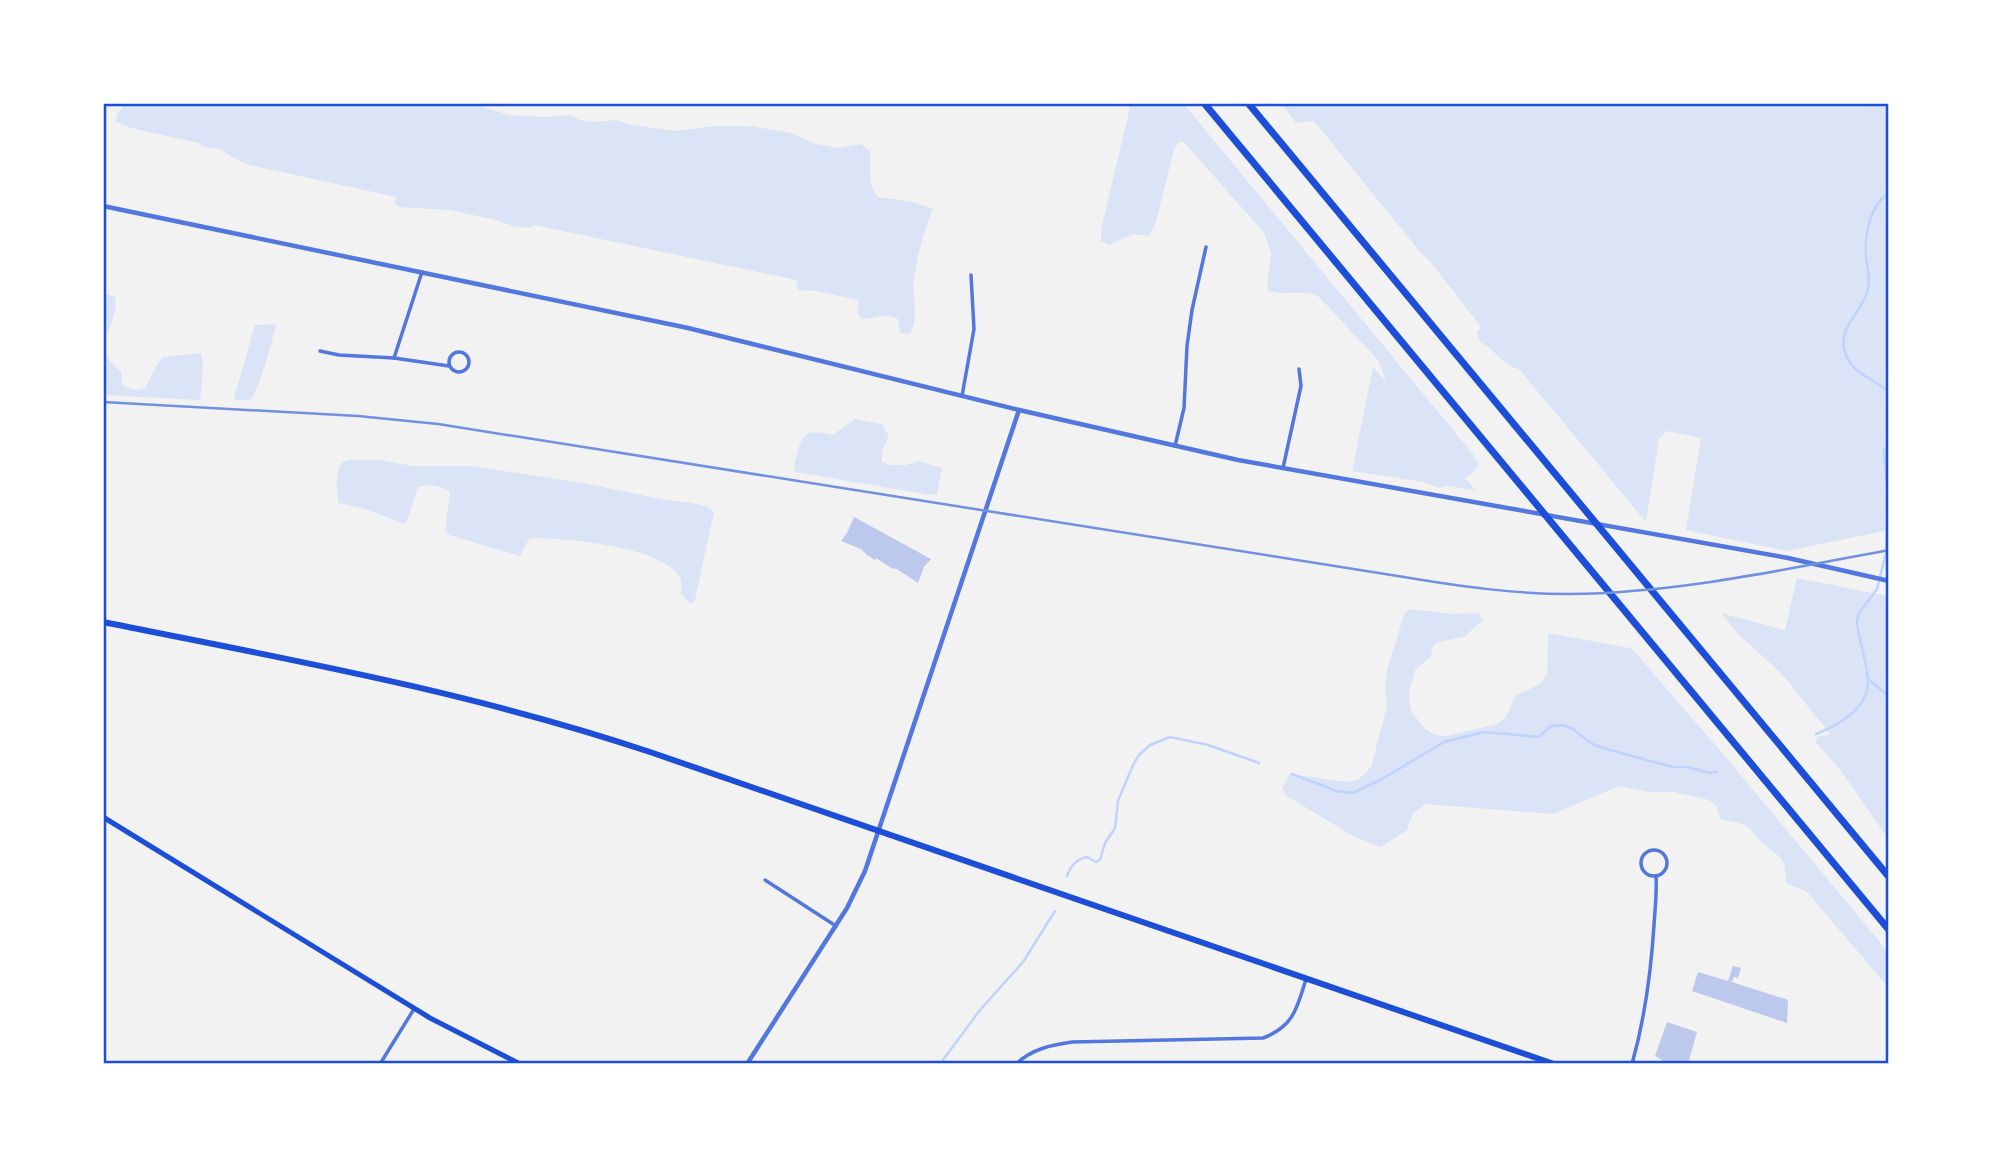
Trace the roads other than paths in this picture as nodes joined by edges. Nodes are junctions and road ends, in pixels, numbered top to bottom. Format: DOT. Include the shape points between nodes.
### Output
graph roads {
  1 [pos="1203,103"];
  2 [pos="1248,103"];
  3 [pos="103,206"];
  4 [pos="1206,247"];
  5 [pos="422,272"];
  6 [pos="971,275"];
  7 [pos="320,351"];
  8 [pos="394,358"];
  9 [pos="449,366"];
  10 [pos="1299,369"];
  11 [pos="962,396"];
  12 [pos="1020,410"];
  13 [pos="1175,446"];
  14 [pos="1283,468"];
  15 [pos="1887,581"];
  16 [pos="103,622"];
  17 [pos="103,817"];
  18 [pos="880,831"];
  19 [pos="1656,876"];
  20 [pos="1888,876"];
  21 [pos="765,880"];
  22 [pos="836,926"];
  23 [pos="1889,930"];
  24 [pos="1307,979"];
  25 [pos="414,1009"];
  26 [pos="380,1064"];
  27 [pos="520,1064"];
  28 [pos="747,1064"];
  29 [pos="1016,1064"];
  30 [pos="1554,1064"];
  31 [pos="1632,1064"];
  1 -- 23 [label="highway"];
  2 -- 20 [label="highway"];
  3 -- 5 [label="street"];
  4 -- 13 [label="street" via="1192,310 1184,408"];
  5 -- 8 [label="street"];
  5 -- 11 [label="street" via="688,328"];
  6 -- 11 [label="street" via="974,329"];
  7 -- 8 [label="street"];
  8 -- 9 [label="street"];
  9 -- 9 [label="street" via="456,353 468,358 462,372"];
  10 -- 14 [label="street" via="1301,386"];
  11 -- 12 [label="street"];
  12 -- 13 [label="street"];
  12 -- 18 [label="street"];
  13 -- 14 [label="street"];
  14 -- 15 [label="street" via="1816,564"];
  16 -- 18 [label="main road" via="411,684 534,715"];
  17 -- 25 [label="main road"];
  18 -- 22 [label="street"];
  18 -- 24 [label="main road"];
  19 -- 19 [label="street" via="1663,872 1667,860 1652,850 1640,865 1644,873"];
  19 -- 31 [label="street" via="1647,992"];
  21 -- 22 [label="street"];
  22 -- 28 [label="street"];
  24 -- 29 [label="street" via="1291,1020 1263,1038 1072,1042 1049,1046"];
  24 -- 30 [label="main road"];
  25 -- 26 [label="street"];
  25 -- 27 [label="main road"];
}
